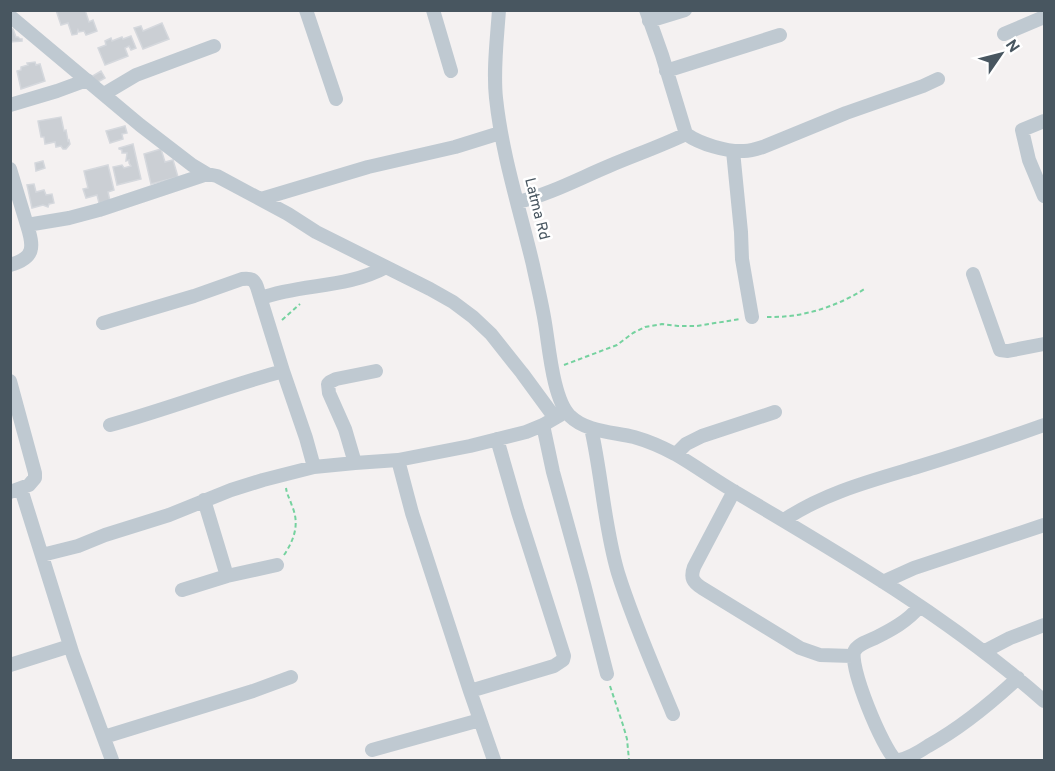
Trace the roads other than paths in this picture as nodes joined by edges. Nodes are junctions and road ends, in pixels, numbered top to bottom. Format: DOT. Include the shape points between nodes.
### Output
graph roads {
  1 [pos="306,10"];
  2 [pos="433,10"];
  3 [pos="499,10"];
  4 [pos="685,10"];
  5 [pos="10,16"];
  6 [pos="648,16"];
  7 [pos="1044,17"];
  8 [pos="1004,34"];
  9 [pos="780,35"];
  10 [pos="214,46"];
  11 [pos="451,70"];
  12 [pos="666,71"];
  13 [pos="938,79"];
  14 [pos="87,80"];
  15 [pos="104,94"];
  16 [pos="336,99"];
  17 [pos="10,105"];
  18 [pos="1044,121"];
  19 [pos="500,133"];
  20 [pos="686,134"];
  21 [pos="733,151"];
  22 [pos="10,169"];
  23 [pos="207,174"];
  24 [pos="1044,196"];
  25 [pos="261,199"];
  26 [pos="518,202"];
  27 [pos="27,225"];
  28 [pos="10,266"];
  29 [pos="386,267"];
  30 [pos="973,274"];
  31 [pos="261,298"];
  32 [pos="752,317"];
  33 [pos="103,323"];
  34 [pos="1044,344"];
  35 [pos="283,371"];
  36 [pos="376,371"];
  37 [pos="10,381"];
  38 [pos="776,412"];
  39 [pos="555,418"];
  40 [pos="110,425"];
  41 [pos="1044,425"];
  42 [pos="591,428"];
  43 [pos="497,439"];
  44 [pos="675,454"];
  45 [pos="398,460"];
  46 [pos="355,462"];
  47 [pos="314,467"];
  48 [pos="16,490"];
  49 [pos="734,491"];
  50 [pos="204,500"];
  51 [pos="783,520"];
  52 [pos="1044,525"];
  53 [pos="42,555"];
  54 [pos="277,565"];
  55 [pos="226,576"];
  56 [pos="883,582"];
  57 [pos="182,590"];
  58 [pos="920,606"];
  59 [pos="1044,625"];
  60 [pos="70,646"];
  61 [pos="985,651"];
  62 [pos="852,656"];
  63 [pos="10,665"];
  64 [pos="607,674"];
  65 [pos="291,677"];
  66 [pos="1018,678"];
  67 [pos="470,691"];
  68 [pos="1044,701"];
  69 [pos="673,714"];
  70 [pos="480,720"];
  71 [pos="104,737"];
  72 [pos="372,750"];
  73 [pos="112,760"];
  74 [pos="494,760"];
  75 [pos="897,760"];
  1 -- 16 [label="street"];
  2 -- 11 [label="street"];
  3 -- 19 [label="street, Latma Rd" via="496,95"];
  4 -- 6 [label="street"];
  5 -- 14 [label="street"];
  6 -- 12 [label="street"];
  7 -- 8 [label="street"];
  9 -- 12 [label="street"];
  10 -- 15 [label="street" via="136,75"];
  12 -- 20 [label="street"];
  13 -- 21 [label="street" via="763,147"];
  14 -- 15 [label="street"];
  14 -- 17 [label="street"];
  15 -- 23 [label="street"];
  18 -- 24 [label="street" via="1022,130"];
  19 -- 25 [label="street"];
  19 -- 26 [label="street, Latma Rd"];
  20 -- 21 [label="street"];
  20 -- 26 [label="street"];
  21 -- 32 [label="street" via="742,260"];
  22 -- 27 [label="street"];
  23 -- 25 [label="street"];
  23 -- 27 [label="street" via="99,210"];
  25 -- 29 [label="street"];
  26 -- 39 [label="street, Latma Rd" via="557,387"];
  27 -- 28 [label="street" via="31,252"];
  29 -- 31 [label="street" via="352,281"];
  29 -- 39 [label="street" via="430,288 474,317"];
  30 -- 34 [label="street" via="1000,350"];
  31 -- 33 [label="street" via="254,281 242,279"];
  31 -- 35 [label="street"];
  35 -- 40 [label="street"];
  35 -- 47 [label="street"];
  36 -- 46 [label="street" via="328,384"];
  37 -- 48 [label="street" via="35,472 29,485"];
  38 -- 44 [label="street" via="702,436"];
  39 -- 42 [label="street"];
  39 -- 43 [label="street" via="526,432"];
  39 -- 64 [label="street, Latma Rd" via="553,472"];
  41 -- 51 [label="street" via="847,488"];
  42 -- 44 [label="street" via="637,438"];
  42 -- 69 [label="street" via="618,572"];
  43 -- 45 [label="street"];
  43 -- 67 [label="street" via="564,656 554,666"];
  44 -- 49 [label="street"];
  45 -- 46 [label="street"];
  45 -- 67 [label="street"];
  46 -- 47 [label="street"];
  47 -- 50 [label="street"];
  48 -- 53 [label="street"];
  49 -- 51 [label="street"];
  49 -- 62 [label="street" via="694,567 693,580 800,648 820,655"];
  50 -- 53 [label="street" via="78,546"];
  50 -- 55 [label="street"];
  51 -- 56 [label="street"];
  52 -- 56 [label="street"];
  53 -- 60 [label="street"];
  54 -- 55 [label="street"];
  55 -- 57 [label="street"];
  56 -- 58 [label="street"];
  58 -- 61 [label="street"];
  58 -- 62 [label="street" via="898,626 854,650"];
  59 -- 61 [label="street"];
  60 -- 63 [label="street"];
  60 -- 71 [label="street"];
  61 -- 66 [label="street"];
  62 -- 75 [label="street" via="882,740"];
  65 -- 71 [label="street"];
  66 -- 68 [label="street"];
  66 -- 75 [label="street" via="947,735"];
  67 -- 70 [label="street"];
  70 -- 72 [label="street"];
  70 -- 74 [label="street"];
  71 -- 73 [label="street"];
}
